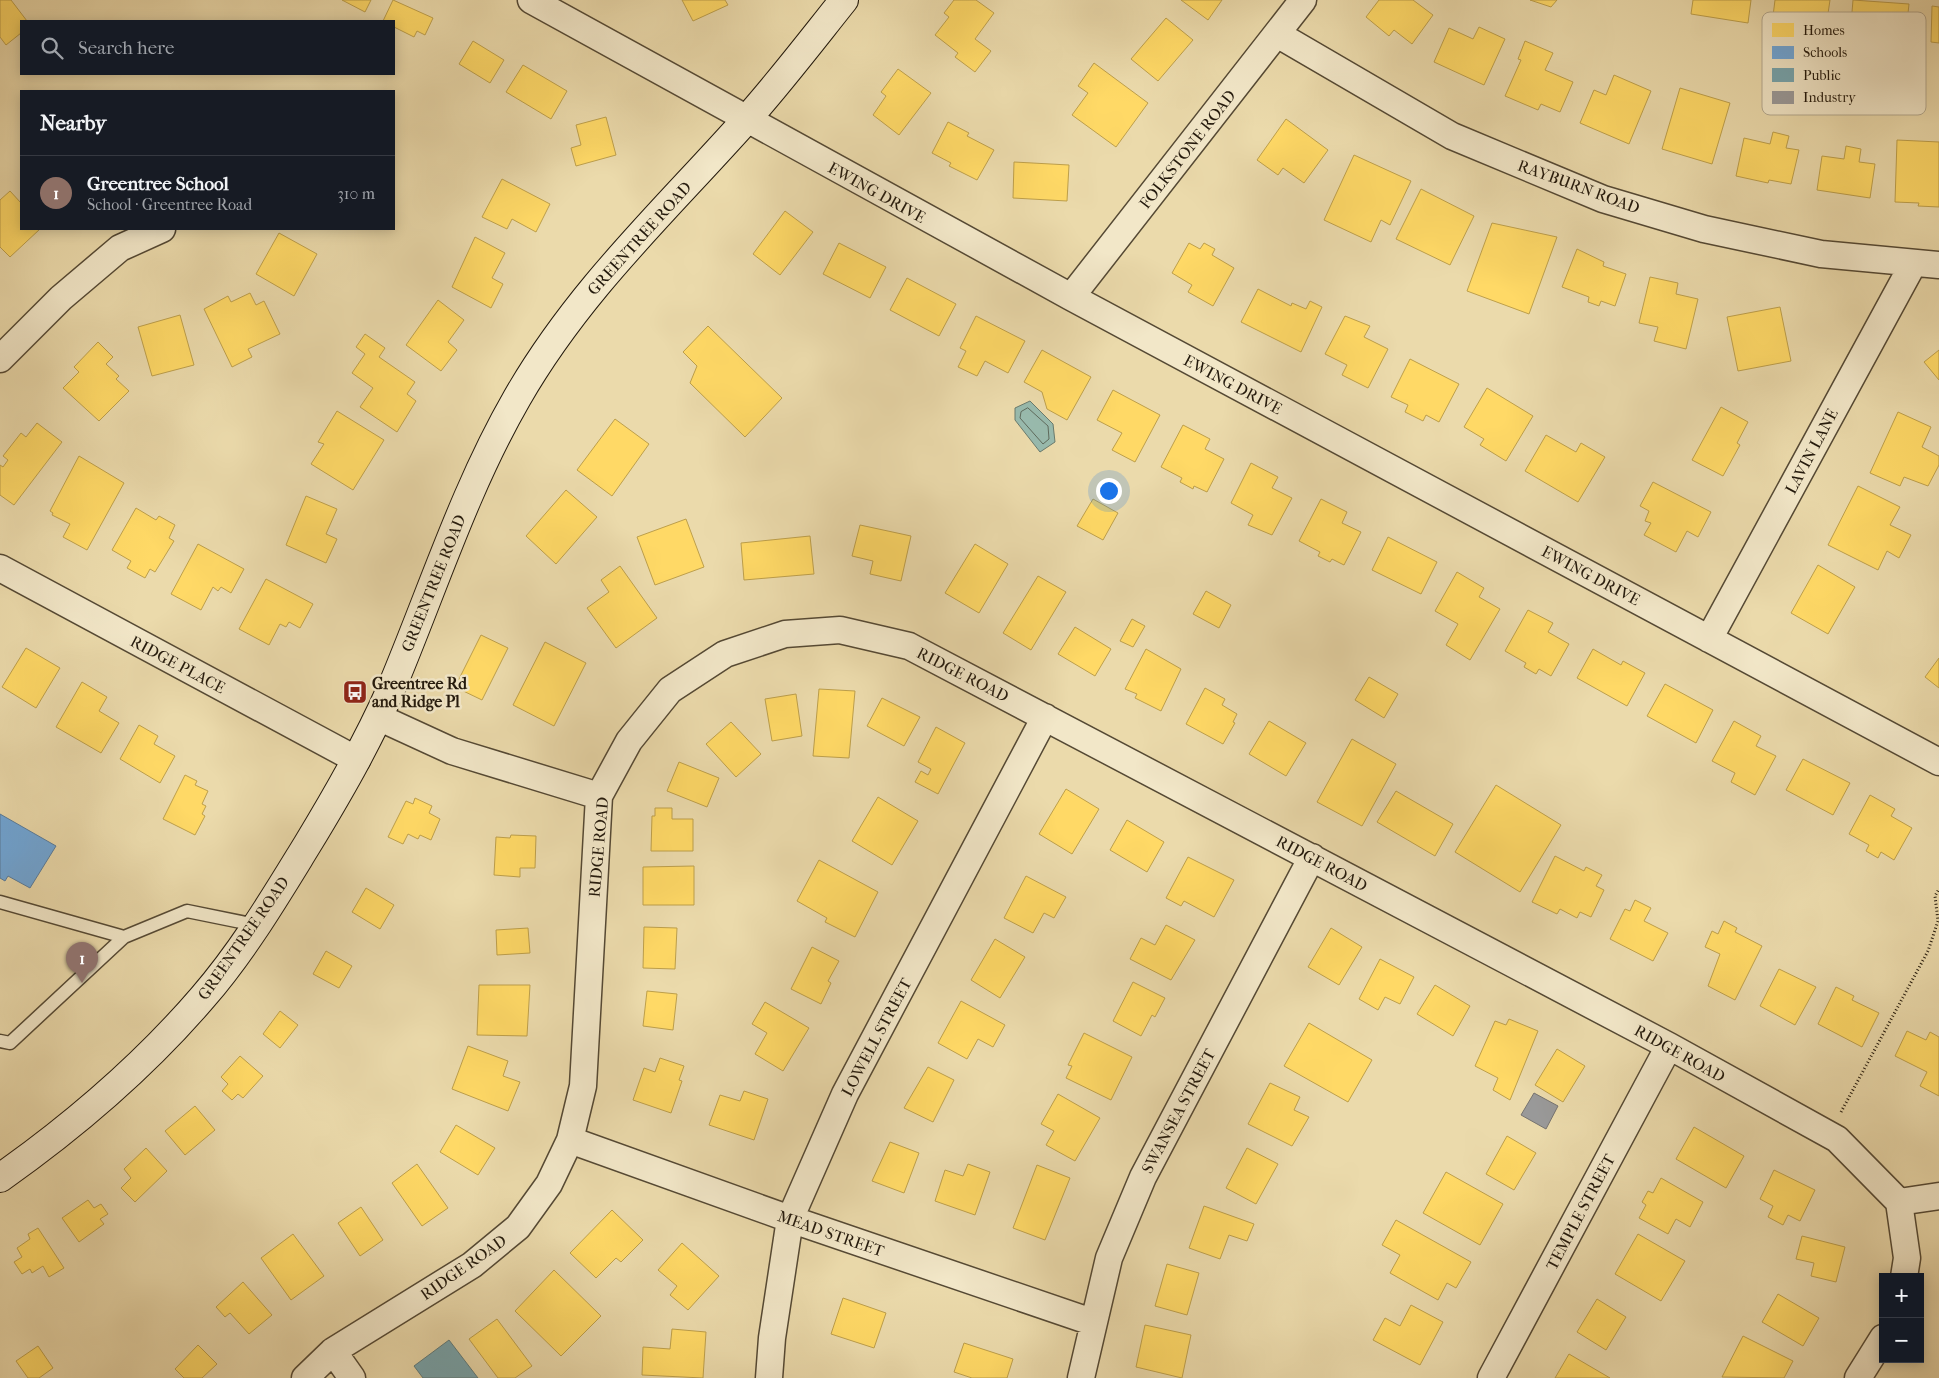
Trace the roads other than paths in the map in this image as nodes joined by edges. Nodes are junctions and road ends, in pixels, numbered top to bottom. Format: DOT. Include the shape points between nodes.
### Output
graph roads {
  1 [pos="531,0"];
  2 [pos="844,0"];
  3 [pos="1303,0"];
  4 [pos="1276,34"];
  5 [pos="746,120"];
  6 [pos="160,230"];
  7 [pos="1913,264"];
  8 [pos="1939,265"];
  9 [pos="1071,297"];
  10 [pos="0,359"];
  11 [pos="0,568"];
  12 [pos="1709,638"];
  13 [pos="378,717"];
  14 [pos="1045,717"];
  15 [pos="357,760"];
  16 [pos="1939,762"];
  17 [pos="599,796"];
  18 [pos="1312,857"];
  19 [pos="0,902"];
  20 [pos="256,925"];
  21 [pos="124,938"];
  22 [pos="0,1041"];
  23 [pos="1669,1046"];
  24 [pos="570,1140"];
  25 [pos="0,1178"];
  26 [pos="1939,1196"];
  27 [pos="1899,1202"];
  28 [pos="790,1219"];
  29 [pos="1905,1273"];
  30 [pos="1092,1322"];
  31 [pos="1879,1344"];
  32 [pos="333,1351"];
  33 [pos="305,1378"];
  34 [pos="352,1378"];
  35 [pos="769,1378"];
  36 [pos="1081,1378"];
  37 [pos="1491,1378"];
  38 [pos="1858,1378"];
  1 -- 5 [label="street, EWING DRIVE"];
  2 -- 5 [label="street, GREENTREE ROAD"];
  3 -- 4 [label="street, FOLKSTONE ROAD"];
  4 -- 7 [label="street, RAYBURN ROAD" via="1452,136 1603,199 1704,228 1821,254"];
  4 -- 9 [label="street, FOLKSTONE ROAD"];
  5 -- 9 [label="street, EWING DRIVE"];
  5 -- 13 [label="street, GREENTREE ROAD" via="602,275 552,342 517,398 472,486"];
  6 -- 10 [label="street" via="120,248 61,298"];
  7 -- 8 [label="street, RAYBURN ROAD"];
  7 -- 12 [label="street, LAVIN LANE"];
  9 -- 12 [label="street, EWING DRIVE"];
  11 -- 15 [label="street, RIDGE PLACE"];
  12 -- 16 [label="street, EWING DRIVE"];
  13 -- 15 [label="street, GREENTREE ROAD"];
  13 -- 17 [label="street" via="452,751"];
  14 -- 17 [label="street, RIDGE ROAD" via="909,646 840,630 785,634 724,654 670,690 629,741"];
  14 -- 18 [label="street, RIDGE ROAD"];
  14 -- 28 [label="street, LOWELL STREET" via="846,1094"];
  15 -- 20 [label="street, GREENTREE ROAD"];
  17 -- 24 [label="street, RIDGE ROAD" via="583,1086"];
  18 -- 23 [label="street, RIDGE ROAD"];
  18 -- 30 [label="street, SWANSEA STREET" via="1143,1177 1109,1258"];
  19 -- 21 [label="lane"];
  20 -- 21 [label="lane" via="187,911"];
  20 -- 25 [label="street, GREENTREE ROAD" via="204,996 139,1065 76,1122"];
  21 -- 22 [label="lane" via="10,1043"];
  23 -- 27 [label="street, RIDGE ROAD" via="1837,1139"];
  23 -- 37 [label="street, TEMPLE STREET"];
  24 -- 28 [label="street, MEAD STREET"];
  24 -- 32 [label="street, RIDGE ROAD" via="549,1184 518,1228 472,1265"];
  26 -- 27 [label="street"];
  27 -- 29 [label="street" via="1908,1258"];
  28 -- 30 [label="street, MEAD STREET"];
  28 -- 35 [label="street, LOWELL STREET"];
  30 -- 36 [label="street, SWANSEA STREET"];
  31 -- 38 [label="street"];
  32 -- 33 [label="street, RIDGE ROAD"];
  32 -- 34 [label="street"];
}
